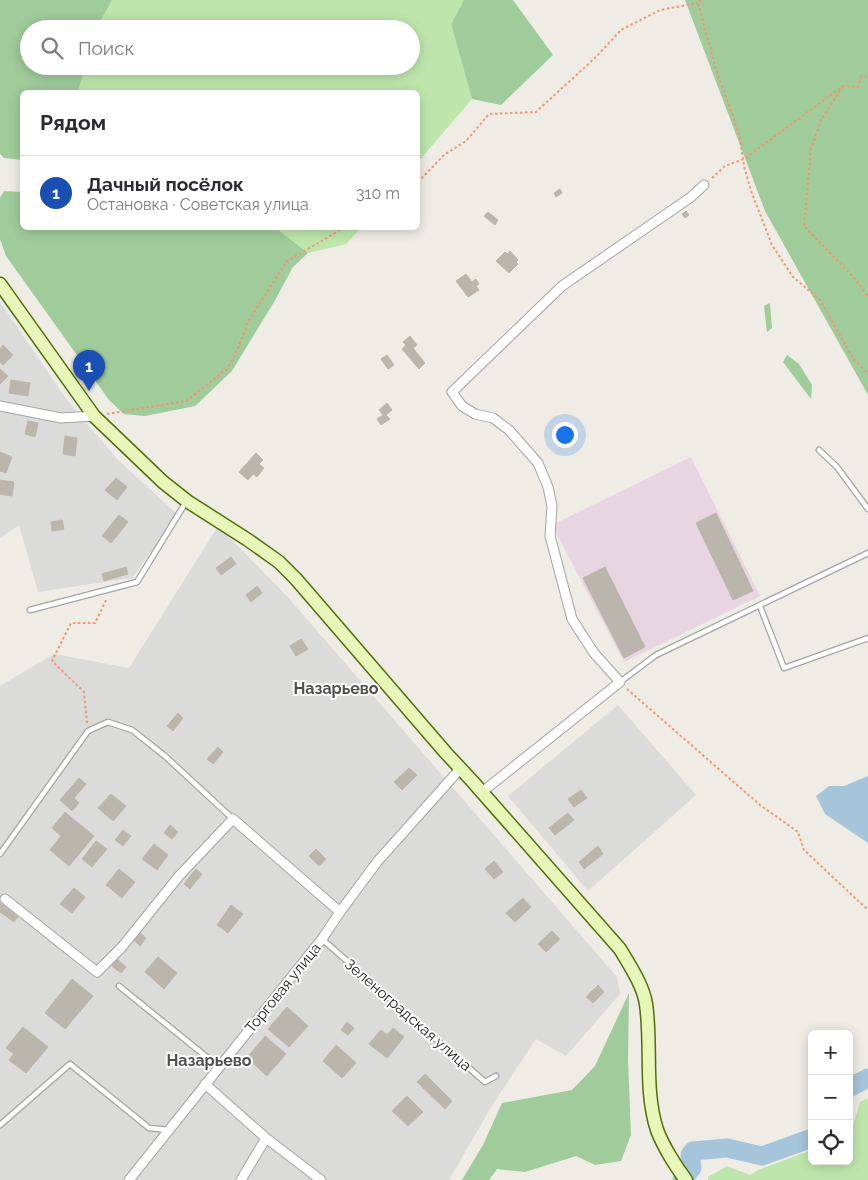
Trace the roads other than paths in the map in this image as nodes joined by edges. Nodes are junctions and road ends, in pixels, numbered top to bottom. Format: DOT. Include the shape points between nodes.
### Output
graph roads {
  1 [pos="704,185"];
  2 [pos="0,284"];
  3 [pos="0,406"];
  4 [pos="94,416"];
  5 [pos="819,450"];
  6 [pos="187,501"];
  7 [pos="868,509"];
  8 [pos="868,552"];
  9 [pos="760,606"];
  10 [pos="30,610"];
  11 [pos="868,638"];
  12 [pos="620,682"];
  13 [pos="460,769"];
  14 [pos="482,792"];
  15 [pos="233,819"];
  16 [pos="0,854"];
  17 [pos="2,895"];
  18 [pos="340,912"];
  19 [pos="322,940"];
  20 [pos="119,986"];
  21 [pos="219,1067"];
  22 [pos="496,1076"];
  23 [pos="205,1084"];
  24 [pos="0,1124"];
  25 [pos="169,1130"];
  26 [pos="266,1138"];
  27 [pos="129,1180"];
  28 [pos="241,1180"];
  29 [pos="321,1180"];
  30 [pos="686,1180"];
  1 -- 12 [label="street" via="562,286 452,392 462,406 493,418 509,430 538,463 548,487 552,506 550,536 572,619 594,653"];
  2 -- 4 [label="street"];
  3 -- 4 [label="street" via="61,418"];
  4 -- 6 [label="street"];
  5 -- 7 [label="lane" via="838,468"];
  6 -- 10 [label="lane" via="137,582"];
  6 -- 13 [label="street" via="279,562"];
  8 -- 9 [label="lane"];
  9 -- 11 [label="lane" via="784,668"];
  9 -- 12 [label="lane" via="656,655"];
  12 -- 14 [label="street"];
  13 -- 14 [label="street"];
  13 -- 18 [label="street, Торговая улица" via="377,862"];
  14 -- 30 [label="street" via="620,949 634,974 646,1003 651,1103 658,1132"];
  15 -- 16 [label="lane" via="132,730 108,722 88,731"];
  15 -- 17 [label="street" via="97,972"];
  15 -- 18 [label="street"];
  18 -- 19 [label="street, Торговая улица"];
  19 -- 21 [label="street, Торговая улица"];
  19 -- 22 [label="lane, Зеленоградская улица" via="485,1082"];
  20 -- 21 [label="lane"];
  21 -- 23 [label="street, Торговая улица"];
  23 -- 25 [label="street, Торговая улица"];
  23 -- 26 [label="street"];
  24 -- 25 [label="lane" via="70,1064 149,1128"];
  25 -- 27 [label="street, Торговая улица"];
  26 -- 28 [label="street"];
  26 -- 29 [label="street"];
}
